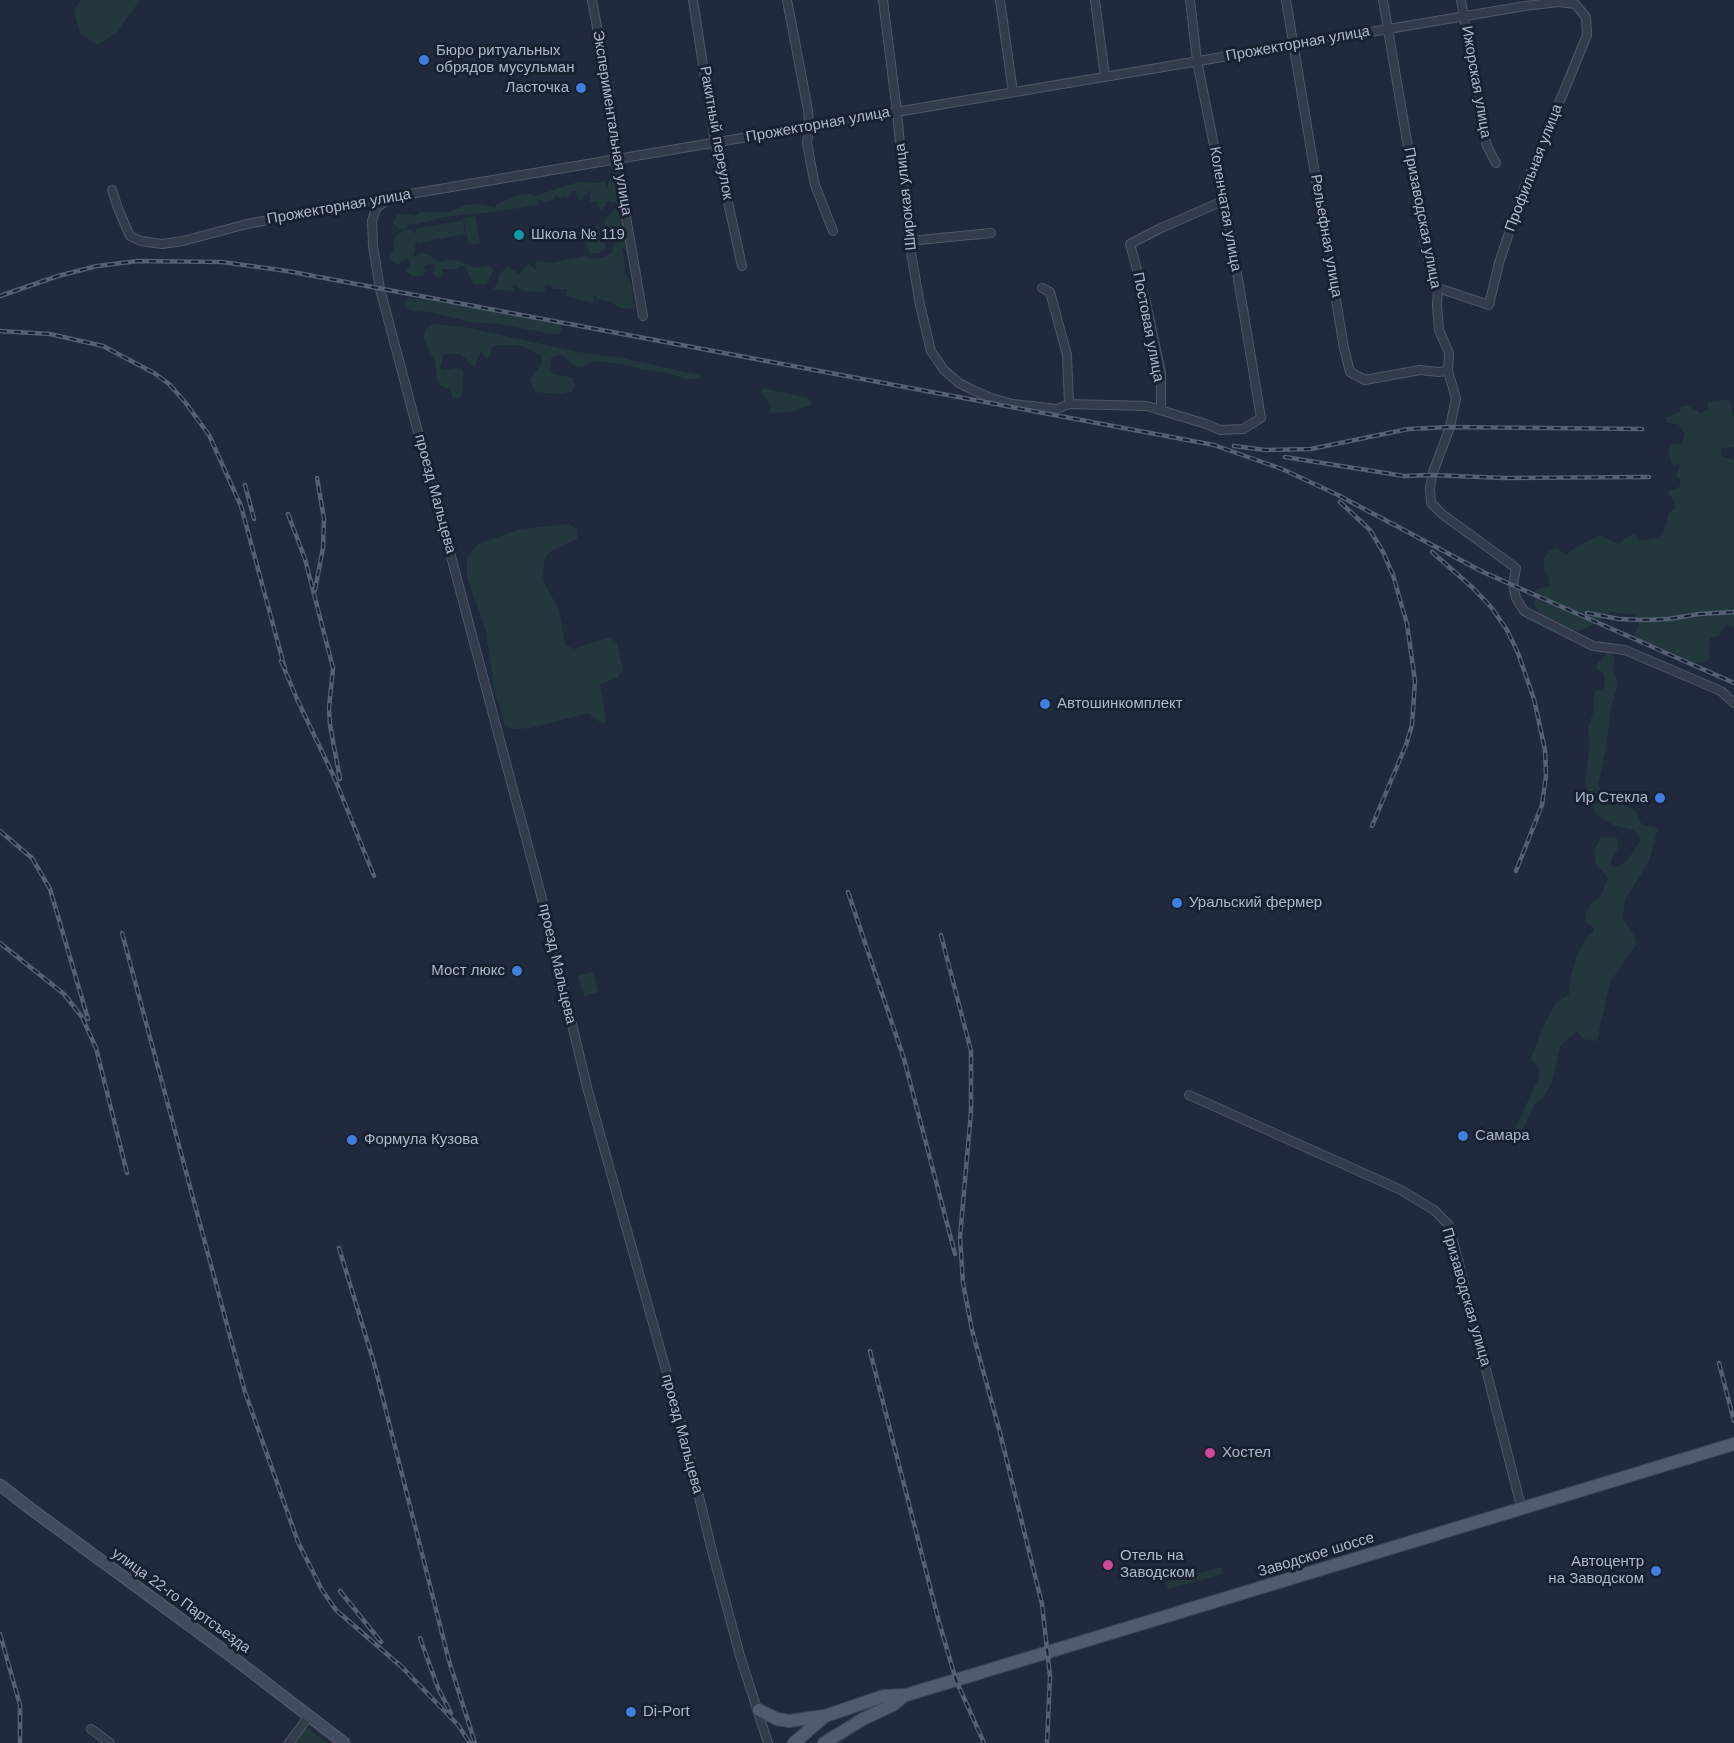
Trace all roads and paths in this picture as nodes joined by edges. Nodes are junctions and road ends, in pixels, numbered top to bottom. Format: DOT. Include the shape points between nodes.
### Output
graph roads {
  1 [pos="592,0"];
  2 [pos="693,0"];
  3 [pos="787,0"];
  4 [pos="883,0"];
  5 [pos="1000,0"];
  6 [pos="1095,0"];
  7 [pos="1190,0"];
  8 [pos="1286,0"];
  9 [pos="1383,0"];
  10 [pos="1461,0"];
  11 [pos="1559,1"];
  12 [pos="1529,3"];
  13 [pos="1465,16"];
  14 [pos="1387,29"];
  15 [pos="1293,45"];
  16 [pos="1197,61"];
  17 [pos="1105,77"];
  18 [pos="1013,92"];
  19 [pos="897,112"];
  20 [pos="809,127"];
  21 [pos="715,143"];
  22 [pos="616,159"];
  23 [pos="1496,163"];
  24 [pos="112,190"];
  25 [pos="399,196"];
  26 [pos="1225,200"];
  27 [pos="833,231"];
  28 [pos="991,233"];
  29 [pos="909,241"];
  30 [pos="742,266"];
  31 [pos="1042,288"];
  32 [pos="1438,288"];
  33 [pos="643,316"];
  34 [pos="1448,371"];
  35 [pos="1070,404"];
  36 [pos="1161,410"];
  37 [pos="1734,703"];
  38 [pos="1190,1095"];
  39 [pos="1734,1444"];
  40 [pos="0,1485"];
  41 [pos="1522,1510"];
  42 [pos="906,1695"];
  43 [pos="759,1710"];
  44 [pos="309,1716"];
  45 [pos="825,1716"];
  46 [pos="91,1729"];
  47 [pos="110,1743"];
  48 [pos="290,1743"];
  49 [pos="344,1743"];
  50 [pos="768,1743"];
  51 [pos="794,1743"];
  52 [pos="824,1743"];
  1 -- 22 [label="street, Экспериментальная улица" via="609,91"];
  2 -- 21 [label="street, Ракитный переулок"];
  3 -- 20 [label="street"];
  4 -- 19 [label="street, Широкая улица"];
  5 -- 18 [label="street"];
  6 -- 17 [label="street"];
  7 -- 16 [label="street, Коленчатая улица"];
  8 -- 15 [label="street, Рельефная улица"];
  9 -- 14 [label="street, Призаводская улица"];
  10 -- 13 [label="street, Ижорская улица"];
  11 -- 12 [label="street, Прожекторная улица"];
  11 -- 32 [label="street, Профильная улица" via="1575,4 1586,17 1587,35 1523,191 1489,305"];
  12 -- 13 [label="street, Прожекторная улица"];
  13 -- 14 [label="street, Прожекторная улица"];
  13 -- 23 [label="street, Ижорская улица" via="1483,129"];
  14 -- 15 [label="street, Прожекторная улица"];
  14 -- 32 [label="street, Призаводская улица" via="1425,248"];
  15 -- 16 [label="street, Прожекторная улица"];
  15 -- 34 [label="street, Рельефная улица" via="1350,372 1365,380 1420,370"];
  16 -- 17 [label="street, Прожекторная улица"];
  16 -- 26 [label="street, Коленчатая улица"];
  17 -- 18 [label="street, Прожекторная улица"];
  18 -- 19 [label="street, Прожекторная улица"];
  19 -- 20 [label="street, Прожекторная улица"];
  19 -- 29 [label="street, Широкая улица"];
  20 -- 21 [label="street, Прожекторная улица"];
  20 -- 27 [label="street" via="807,142 815,185"];
  21 -- 22 [label="street, Прожекторная улица"];
  21 -- 30 [label="street, Ракитный переулок"];
  22 -- 25 [label="street, Прожекторная улица"];
  22 -- 33 [label="street, Экспериментальная улица"];
  24 -- 25 [label="street, Прожекторная улица" via="130,236 162,243"];
  25 -- 43 [label="street, проезд Мальцева" via="380,203 373,213 373,246 380,289 540,891 588,1091 685,1437 740,1656"];
  26 -- 36 [label="street, Постовая улица" via="1130,244 1161,373"];
  26 -- 36 [label="street, Коленчатая улица" via="1261,418 1243,429 1220,430"];
  28 -- 29 [label="street"];
  29 -- 35 [label="street, Широкая улица" via="931,351 944,370 959,383 1013,404 1057,409"];
  31 -- 35 [label="street" via="1050,292 1067,355"];
  32 -- 34 [label="street, Призаводская улица" via="1439,330 1449,353"];
  34 -- 37 [label="street, Призаводская улица" via="1456,398 1432,475 1431,503 1516,568 1513,584 1524,611 1593,646 1625,650 1721,691"];
  35 -- 36 [label="street" via="1147,406"];
  38 -- 41 [label="street, Призаводская улица" via="1401,1190 1434,1210 1449,1225"];
  39 -- 41 [label="main road, Заводское шоссе"];
  40 -- 44 [label="street, улица 22-го Партсъезда"];
  41 -- 42 [label="main road, Заводское шоссе"];
  42 -- 45 [label="main road, Заводское шоссе" via="884,1696"];
  42 -- 52 [label="main road, Заводское шоссе"];
  43 -- 45 [label="main road" via="789,1721"];
  43 -- 50 [label="street, проезд Мальцева"];
  44 -- 48 [label="street"];
  44 -- 49 [label="street, улица 22-го Партсъезда"];
  45 -- 51 [label="main road, Заводское шоссе"];
  46 -- 47 [label="street"];
}
